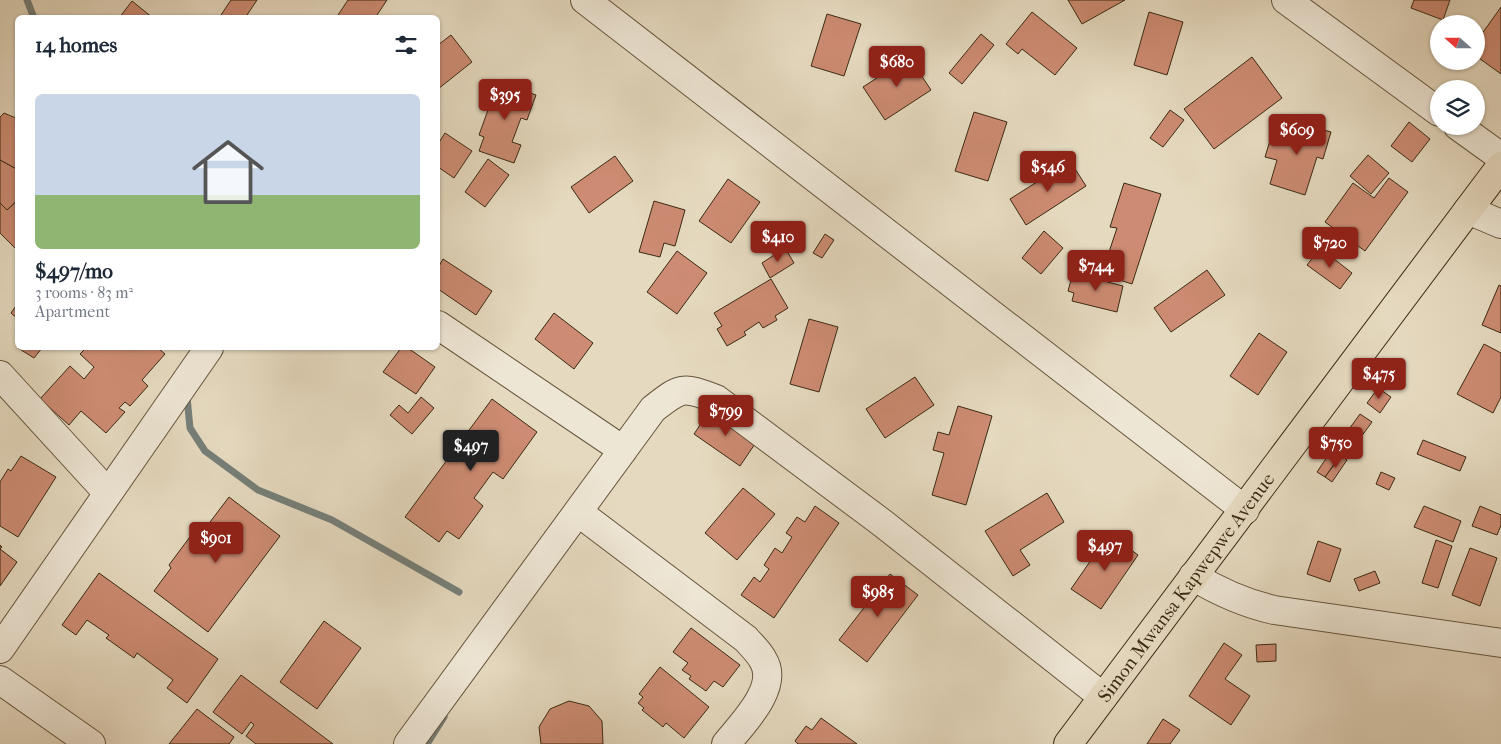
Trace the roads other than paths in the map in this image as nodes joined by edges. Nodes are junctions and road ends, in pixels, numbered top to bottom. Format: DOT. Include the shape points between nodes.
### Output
graph roads {
  1 [pos="585,0"];
  2 [pos="1286,0"];
  3 [pos="1430,105"];
  4 [pos="1470,135"];
  5 [pos="1501,157"];
  6 [pos="1501,166"];
  7 [pos="1468,210"];
  8 [pos="1501,224"];
  9 [pos="440,326"];
  10 [pos="208,350"];
  11 [pos="0,375"];
  12 [pos="623,450"];
  13 [pos="107,492"];
  14 [pos="1245,510"];
  15 [pos="578,512"];
  16 [pos="1193,576"];
  17 [pos="1501,643"];
  18 [pos="0,649"];
  19 [pos="0,680"];
  20 [pos="1103,697"];
  21 [pos="90,744"];
  22 [pos="408,744"];
  23 [pos="726,744"];
  24 [pos="1068,744"];
  1 -- 14 [label="street"];
  2 -- 3 [label="street"];
  4 -- 5 [label="street"];
  6 -- 7 [label="main road, Simon Mwansa Kapwepwe Avenue"];
  7 -- 8 [label="street"];
  7 -- 14 [label="main road, Simon Mwansa Kapwepwe Avenue"];
  9 -- 12 [label="street"];
  10 -- 13 [label="street"];
  11 -- 13 [label="street"];
  12 -- 15 [label="street"];
  12 -- 20 [label="street" via="653,409 677,391 696,391 716,399 881,522"];
  13 -- 18 [label="street"];
  14 -- 16 [label="main road, Simon Mwansa Kapwepwe Avenue"];
  15 -- 22 [label="street"];
  15 -- 23 [label="street" via="746,639 764,661 768,681 757,704"];
  16 -- 17 [label="street" via="1246,603 1274,610"];
  16 -- 20 [label="main road, Simon Mwansa Kapwepwe Avenue"];
  19 -- 21 [label="street"];
  20 -- 24 [label="main road, Simon Mwansa Kapwepwe Avenue"];
}
